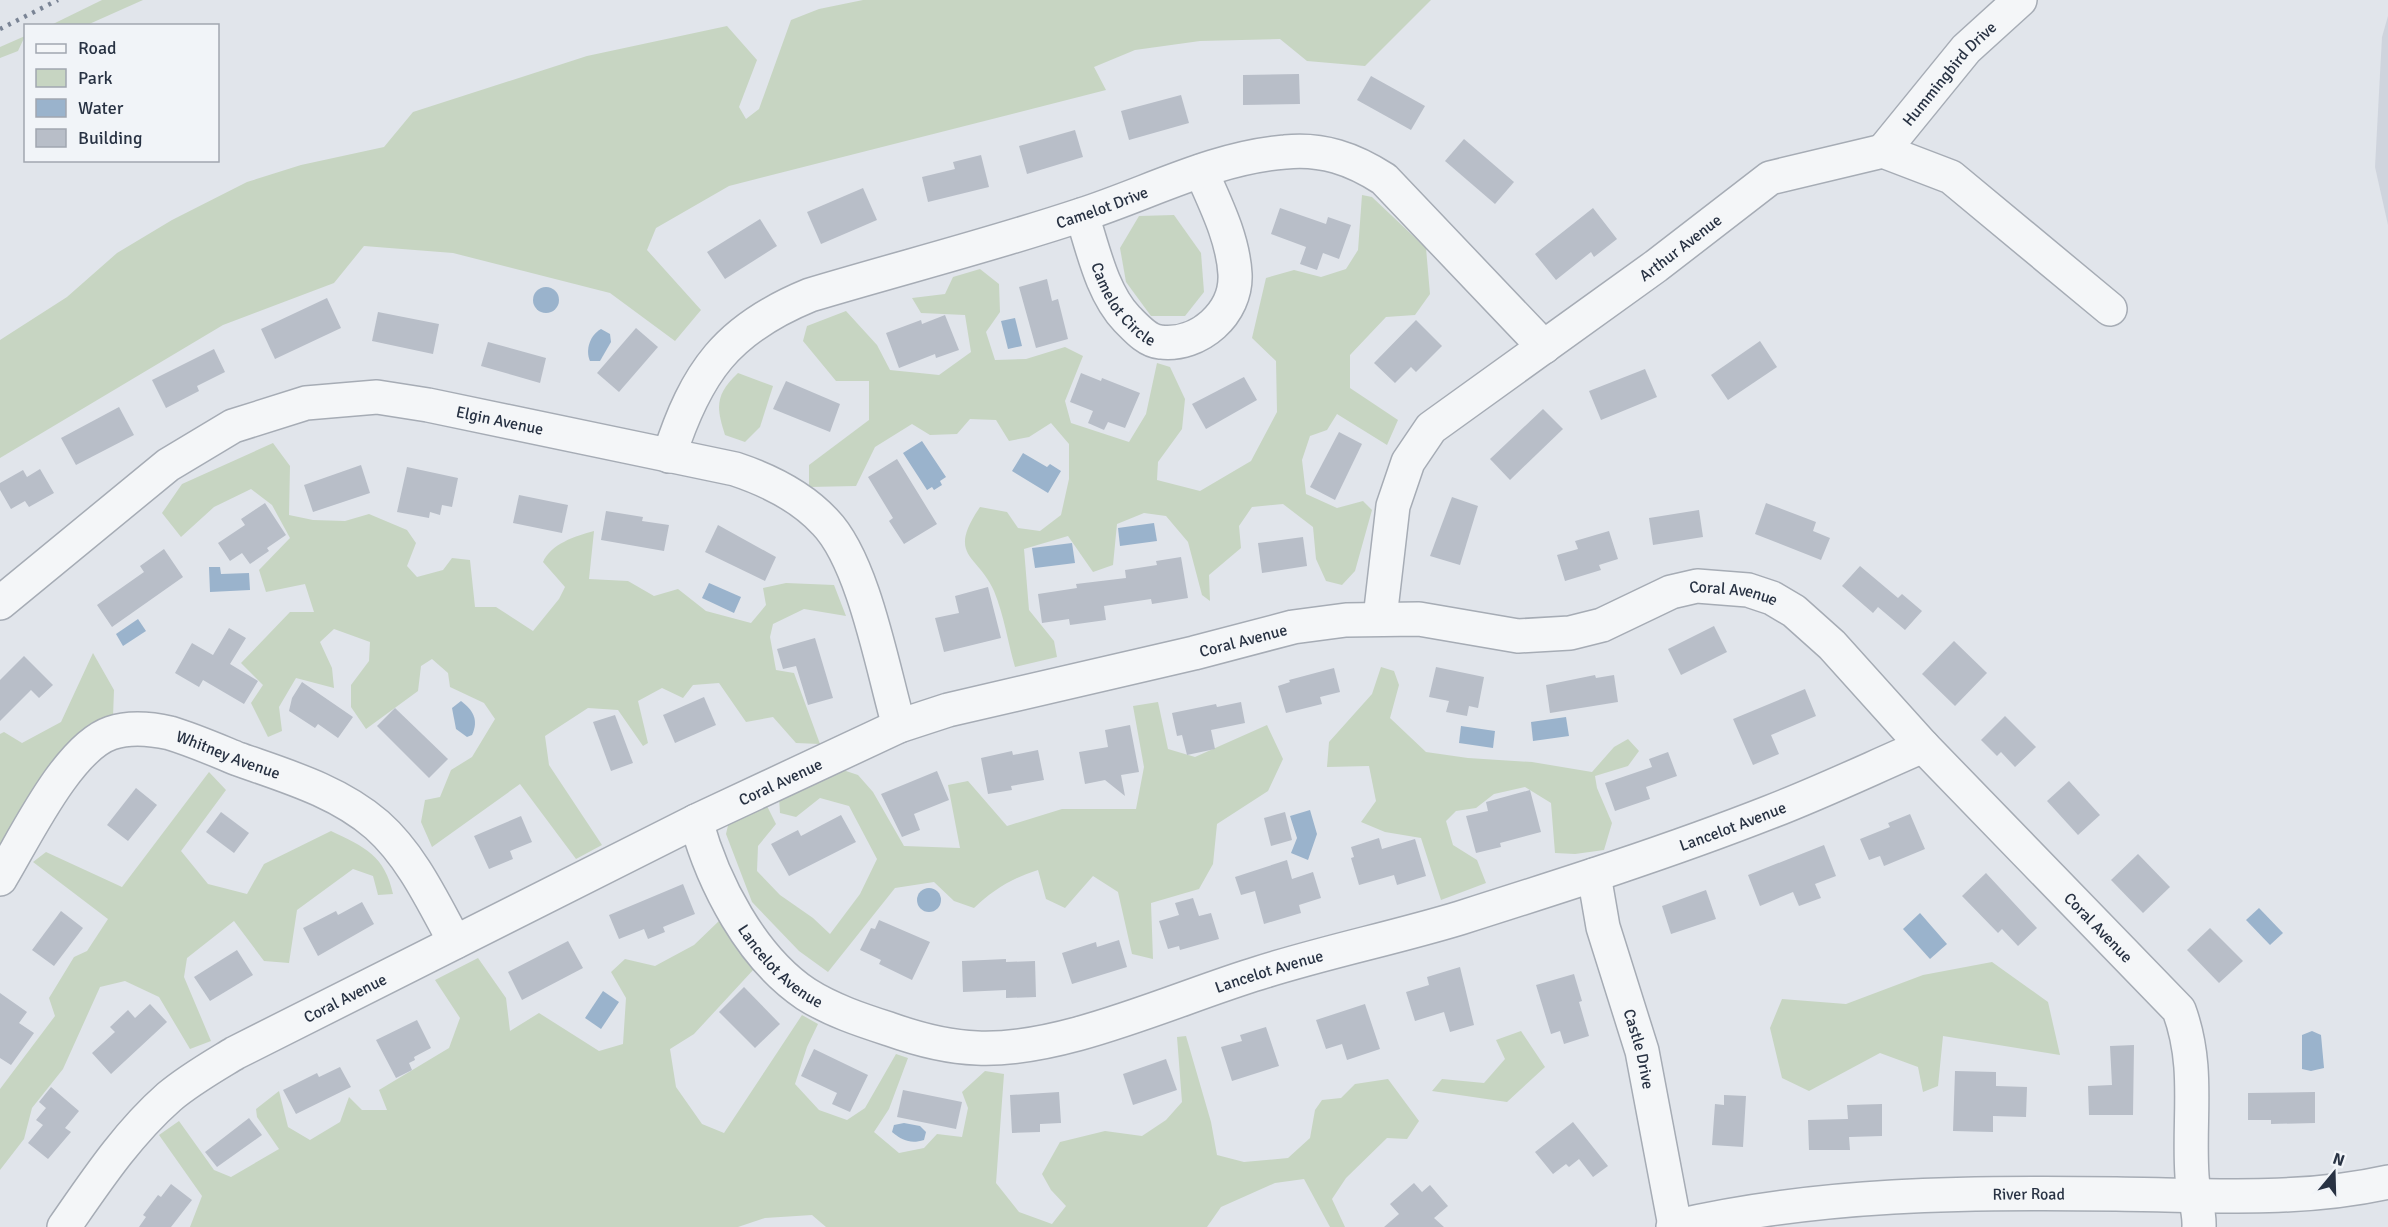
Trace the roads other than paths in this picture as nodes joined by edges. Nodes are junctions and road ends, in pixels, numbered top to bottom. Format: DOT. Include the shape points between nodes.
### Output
graph roads {
  1 [pos="2020,0"];
  2 [pos="1883,151"];
  3 [pos="1201,171"];
  4 [pos="1082,215"];
  5 [pos="2110,309"];
  6 [pos="1544,347"];
  7 [pos="669,456"];
  8 [pos="0,603"];
  9 [pos="1380,618"];
  10 [pos="899,726"];
  11 [pos="1923,746"];
  12 [pos="696,821"];
  13 [pos="1594,875"];
  14 [pos="0,879"];
  15 [pos="455,942"];
  16 [pos="2388,1182"];
  17 [pos="2194,1195"];
  18 [pos="64,1227"];
  19 [pos="1674,1227"];
  20 [pos="2199,1227"];
  1 -- 2 [label="street, Hummingbird Drive" via="1966,49"];
  2 -- 5 [label="street" via="1951,177"];
  2 -- 6 [label="street, Arthur Avenue" via="1770,178"];
  3 -- 4 [label="street, Camelot Drive"];
  3 -- 4 [label="street, Camelot Circle" via="1220,214 1235,276 1229,306 1211,328 1185,340 1160,342 1143,334 1125,317 1097,264"];
  3 -- 6 [label="street, Camelot Drive" via="1287,151 1322,153 1362,165 1384,179 1419,213"];
  4 -- 7 [label="street, Camelot Drive" via="810,295 762,318 740,333 704,375 682,418"];
  6 -- 9 [label="street, Arthur Avenue" via="1431,428 1408,462 1393,506"];
  7 -- 8 [label="street, Elgin Avenue" via="377,397 306,404 233,426 168,465"];
  7 -- 10 [label="street, Elgin Avenue" via="759,477 804,503 826,523 853,568"];
  9 -- 10 [label="street, Coral Avenue" via="1293,627 1005,695"];
  9 -- 11 [label="street, Coral Avenue" via="1419,619 1518,636 1570,633 1602,625 1671,592 1697,586 1748,590 1794,611 1832,645"];
  10 -- 12 [label="street, Coral Avenue"];
  11 -- 13 [label="street, Lancelot Avenue" via="1771,812"];
  11 -- 17 [label="street, Coral Avenue" via="2179,1010 2193,1064"];
  12 -- 13 [label="street, Lancelot Avenue" via="705,854 741,921 788,979 807,994 854,1017 902,1034 978,1049 1030,1044 1081,1032 1255,974 1455,919"];
  12 -- 15 [label="street, Coral Avenue"];
  13 -- 19 [label="street, Castle Drive" via="1603,927 1642,1052"];
  14 -- 15 [label="street, Whitney Avenue" via="55,787 88,747 110,733 136,729 169,733 310,785 357,810 395,844"];
  15 -- 18 [label="street, Coral Avenue" via="235,1053 191,1080 134,1131"];
  16 -- 17 [label="street, River Road" via="2289,1196"];
  17 -- 19 [label="street, River Road" via="1934,1195 1849,1199 1751,1210"];
  17 -- 20 [label="street, Coral Avenue"];
}
